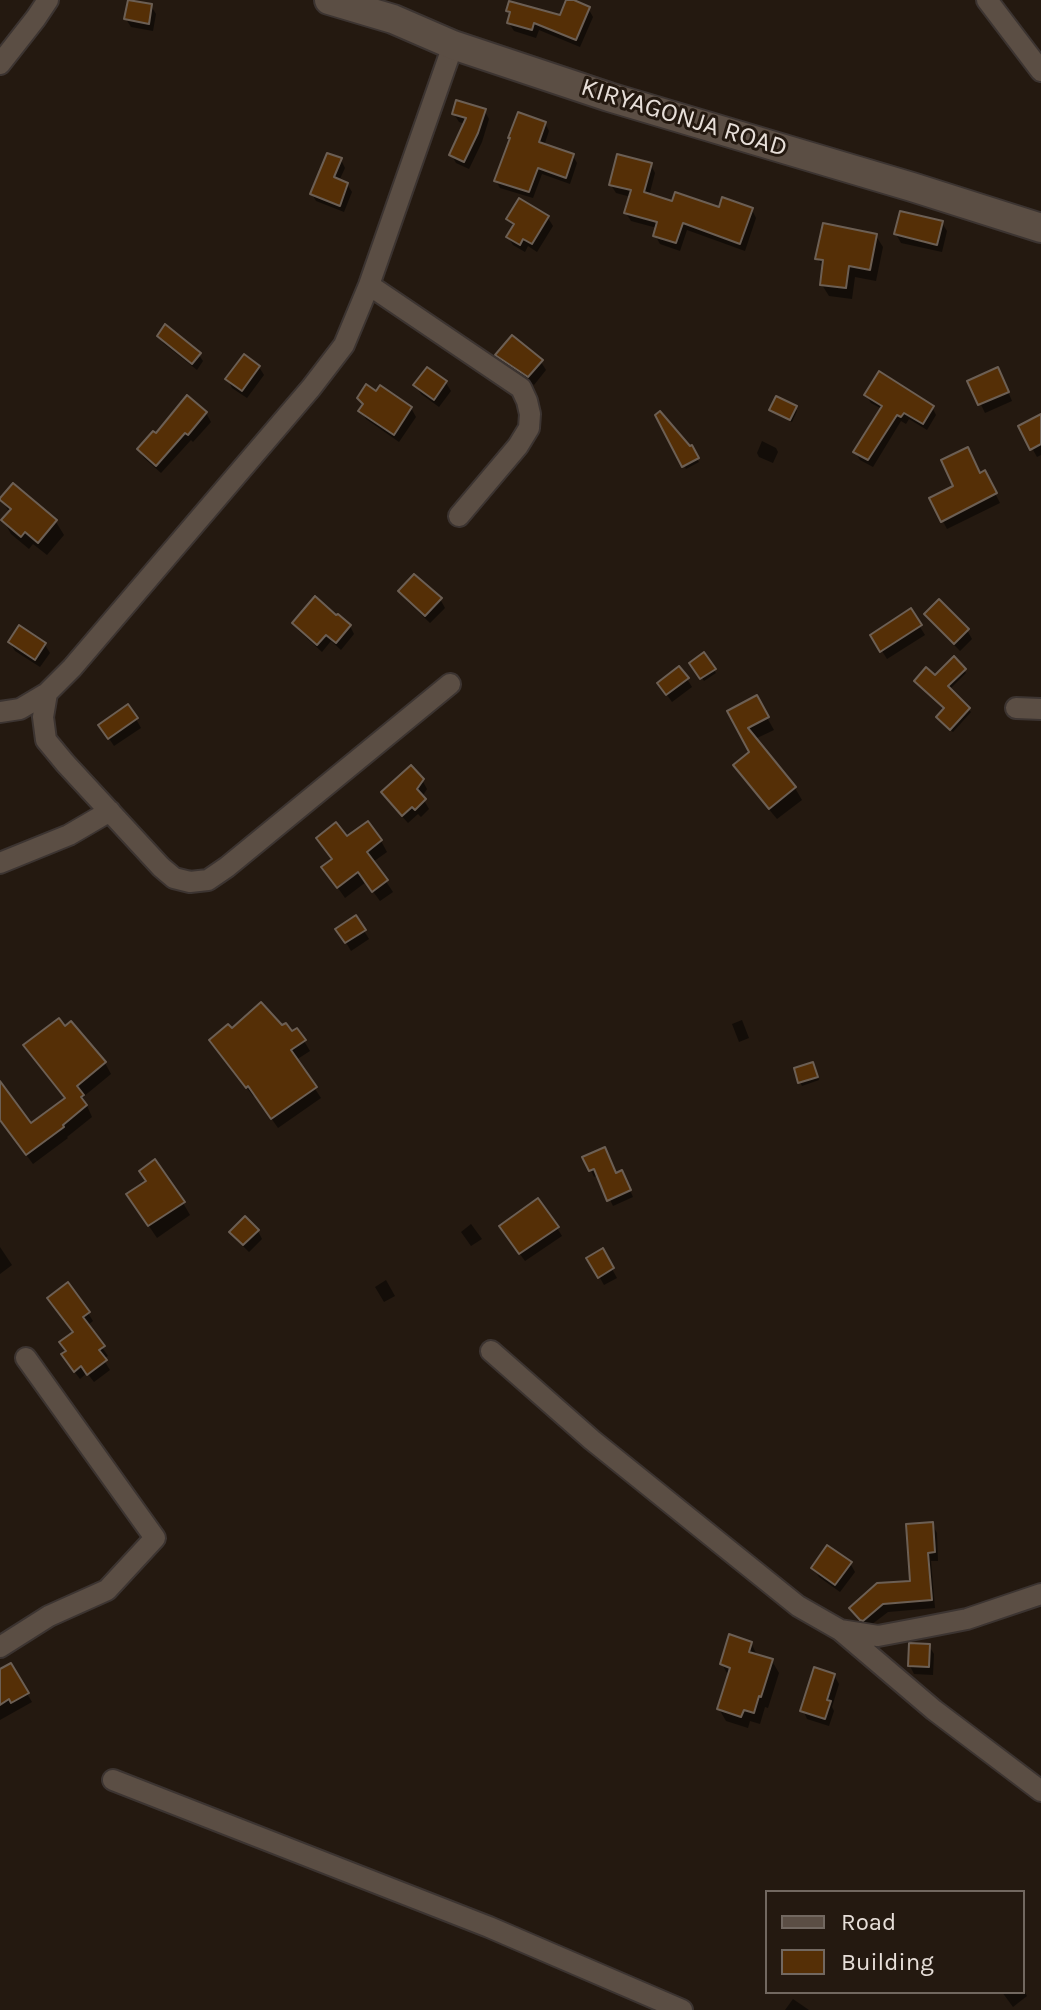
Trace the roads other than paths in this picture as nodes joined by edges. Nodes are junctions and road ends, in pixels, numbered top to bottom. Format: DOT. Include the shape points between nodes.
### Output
graph roads {
  1 [pos="48,0"];
  2 [pos="329,0"];
  3 [pos="987,0"];
  4 [pos="453,45"];
  5 [pos="0,64"];
  6 [pos="1041,71"];
  7 [pos="1041,228"];
  8 [pos="369,285"];
  9 [pos="459,516"];
  10 [pos="450,684"];
  11 [pos="47,693"];
  12 [pos="1016,708"];
  13 [pos="1041,709"];
  14 [pos="0,712"];
  15 [pos="110,811"];
  16 [pos="0,863"];
  17 [pos="491,1351"];
  18 [pos="26,1358"];
  19 [pos="1041,1594"];
  20 [pos="840,1630"];
  21 [pos="0,1647"];
  22 [pos="113,1780"];
  23 [pos="1041,1791"];
  24 [pos="682,2010"];
  1 -- 5 [label="street"];
  2 -- 4 [label="street, KIRYAGONJA ROAD"];
  3 -- 6 [label="street"];
  4 -- 7 [label="street, KIRYAGONJA ROAD"];
  4 -- 8 [label="street"];
  8 -- 9 [label="street" via="521,388 527,401 529,428"];
  8 -- 11 [label="street" via="344,345 311,388"];
  10 -- 15 [label="street" via="208,880 174,878"];
  11 -- 14 [label="street" via="20,709"];
  11 -- 15 [label="street" via="46,740"];
  12 -- 13 [label="street"];
  15 -- 16 [label="street" via="69,835"];
  17 -- 20 [label="street" via="786,1597"];
  18 -- 21 [label="street" via="155,1538 107,1590 49,1616"];
  19 -- 20 [label="street" via="914,1630 878,1636"];
  20 -- 23 [label="street"];
  22 -- 24 [label="street" via="489,1927"];
}
